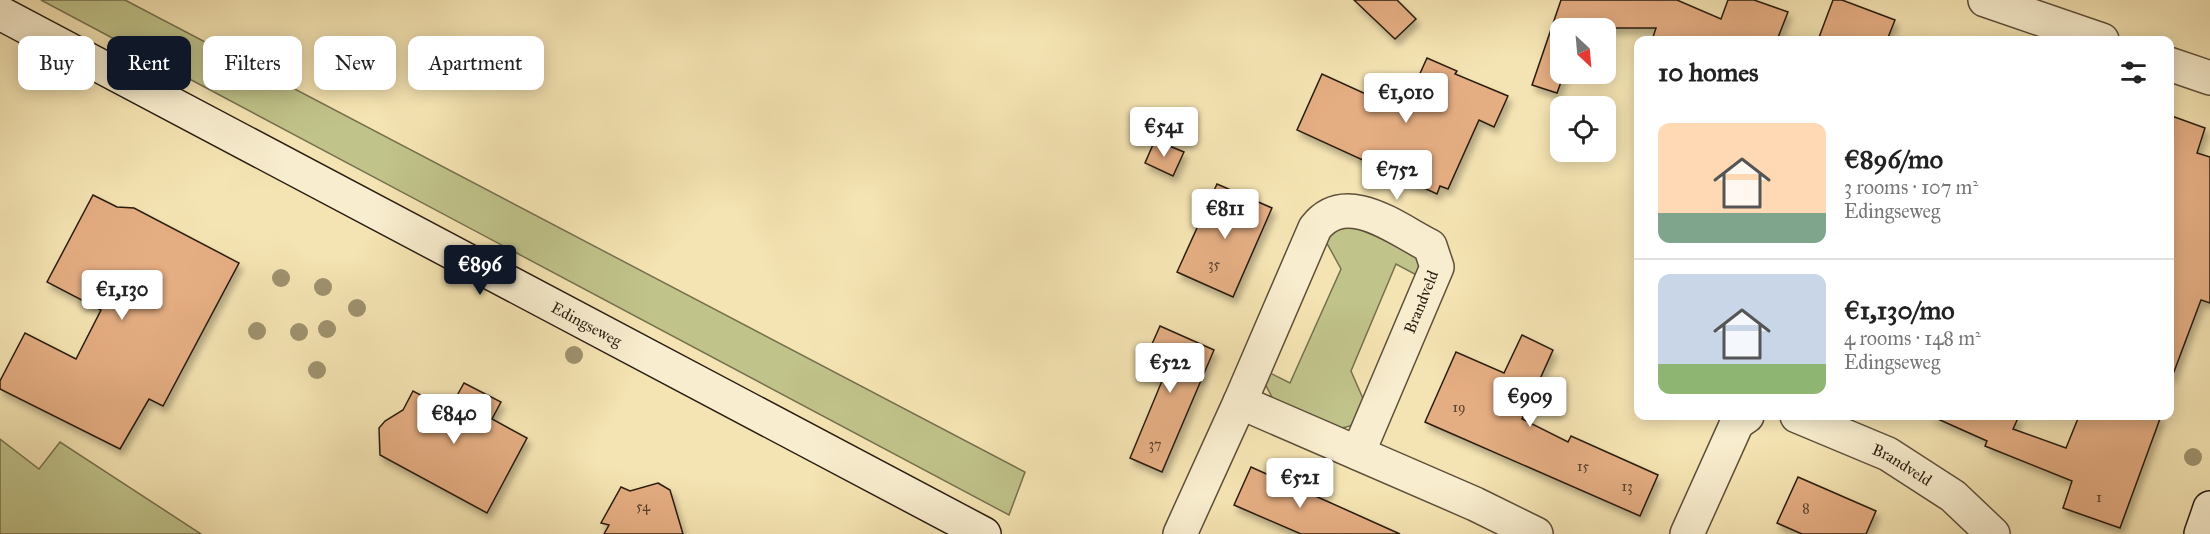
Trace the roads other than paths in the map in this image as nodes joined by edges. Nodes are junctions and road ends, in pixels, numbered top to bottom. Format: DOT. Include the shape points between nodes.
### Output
graph roads {
  1 [pos="1985,0"];
  2 [pos="0,13"];
  3 [pos="2090,36"];
  4 [pos="2174,66"];
  5 [pos="2210,78"];
  6 [pos="1240,402"];
  7 [pos="1741,420"];
  8 [pos="1807,420"];
  9 [pos="1358,453"];
  10 [pos="2210,508"];
  11 [pos="984,534"];
  12 [pos="1180,534"];
  13 [pos="1536,534"];
  14 [pos="1687,534"];
  15 [pos="1993,534"];
  16 [pos="2201,534"];
  1 -- 3 [label="street"];
  2 -- 11 [label="street, Edingseweg"];
  4 -- 5 [label="street"];
  6 -- 9 [label="street"];
  6 -- 9 [label="street, Brandveld" via="1315,228 1332,212 1358,210 1430,246 1437,267"];
  6 -- 12 [label="street, Brandveld"];
  7 -- 14 [label="street"];
  8 -- 15 [label="street, Brandveld" via="1888,454 1953,496"];
  9 -- 13 [label="street"];
  10 -- 16 [label="street"];
}
